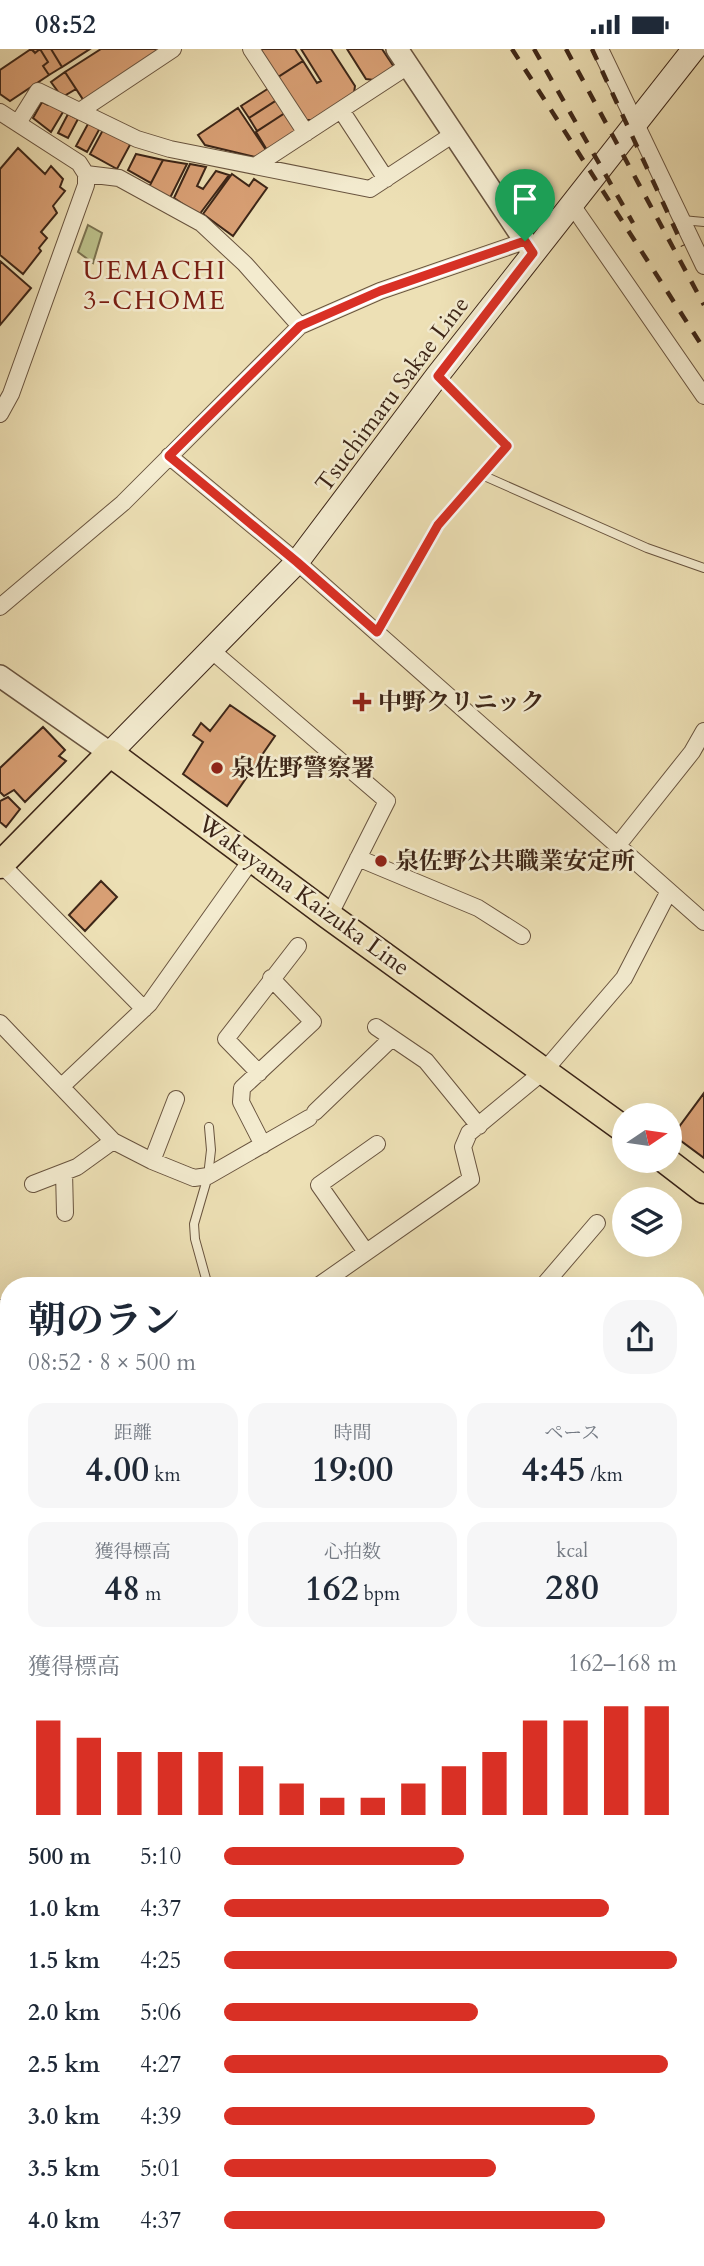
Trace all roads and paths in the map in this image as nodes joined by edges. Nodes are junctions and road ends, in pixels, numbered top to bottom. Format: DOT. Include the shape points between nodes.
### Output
graph roads {
  1 [pos="173,49"];
  2 [pos="251,49"];
  3 [pos="600,49"];
  4 [pos="694,49"];
  5 [pos="402,58"];
  6 [pos="341,110"];
  7 [pos="80,111"];
  8 [pos="0,112"];
  9 [pos="18,123"];
  10 [pos="635,125"];
  11 [pos="306,133"];
  12 [pos="452,135"];
  13 [pos="255,166"];
  14 [pos="86,174"];
  15 [pos="386,179"];
  16 [pos="572,205"];
  17 [pos="682,220"];
  18 [pos="704,222"];
  19 [pos="529,247"];
  20 [pos="704,266"];
  21 [pos="300,326"];
  22 [pos="438,376"];
  23 [pos="704,396"];
  24 [pos="0,414"];
  25 [pos="169,456"];
  26 [pos="482,475"];
  27 [pos="297,562"];
  28 [pos="704,568"];
  29 [pos="0,607"];
  30 [pos="377,632"];
  31 [pos="211,650"];
  32 [pos="0,676"];
  33 [pos="704,731"];
  34 [pos="110,753"];
  35 [pos="618,845"];
  36 [pos="358,858"];
  37 [pos="252,859"];
  38 [pos="0,864"];
  39 [pos="669,891"];
  40 [pos="329,916"];
  41 [pos="704,922"];
  42 [pos="522,936"];
  43 [pos="298,946"];
  44 [pos="271,978"];
  45 [pos="144,1009"];
  46 [pos="0,1023"];
  47 [pos="376,1027"];
  48 [pos="392,1038"];
  49 [pos="545,1070"];
  50 [pos="259,1073"];
  51 [pos="62,1086"];
  52 [pos="176,1099"];
  53 [pos="612,1120"];
  54 [pos="479,1126"];
  55 [pos="209,1127"];
  56 [pos="113,1141"];
  57 [pos="377,1144"];
  58 [pos="264,1145"];
  59 [pos="152,1161"];
  60 [pos="64,1172"];
  61 [pos="682,1173"];
  62 [pos="208,1176"];
  63 [pos="33,1184"];
  64 [pos="704,1190"];
  65 [pos="65,1213"];
  66 [pos="597,1223"];
  67 [pos="366,1252"];
  68 [pos="206,1277"];
  69 [pos="331,1277"];
  70 [pos="551,1277"];
  1 -- 7 [label="street"];
  2 -- 11 [label="street"];
  3 -- 10 [label="street"];
  4 -- 10 [label="main road, Tsuchimaru Sakae Line"];
  5 -- 6 [label="street"];
  5 -- 12 [label="street"];
  6 -- 11 [label="street"];
  6 -- 15 [label="street"];
  7 -- 9 [label="street" via="38,92"];
  7 -- 13 [label="street" via="137,139"];
  8 -- 9 [label="street"];
  9 -- 14 [label="street" via="79,163"];
  10 -- 16 [label="main road, Tsuchimaru Sakae Line"];
  10 -- 17 [label="street"];
  11 -- 13 [label="street"];
  12 -- 15 [label="street"];
  12 -- 19 [label="street"];
  13 -- 15 [label="street" via="370,189"];
  14 -- 21 [label="street" via="119,178 201,223"];
  14 -- 24 [label="street" via="86,185"];
  16 -- 19 [label="main road, Tsuchimaru Sakae Line"];
  16 -- 23 [label="street"];
  17 -- 18 [label="lane"];
  17 -- 20 [label="street"];
  19 -- 21 [label="street" via="380,291"];
  19 -- 22 [label="main road, Tsuchimaru Sakae Line"];
  21 -- 25 [label="street"];
  22 -- 26 [label="lane" via="507,446"];
  22 -- 27 [label="main road, Tsuchimaru Sakae Line"];
  25 -- 27 [label="street"];
  25 -- 29 [label="street" via="123,503"];
  26 -- 28 [label="lane" via="647,548"];
  26 -- 30 [label="lane" via="438,525"];
  27 -- 30 [label="street"];
  27 -- 31 [label="main road, Tsuchimaru Sakae Line"];
  30 -- 35 [label="street"];
  31 -- 34 [label="main road, Tsuchimaru Sakae Line"];
  31 -- 36 [label="street" via="387,801"];
  32 -- 34 [label="street"];
  33 -- 35 [label="street"];
  34 -- 37 [label="main road, Wakayama Kaizuka Line"];
  34 -- 38 [label="main road"];
  35 -- 39 [label="street"];
  36 -- 40 [label="street"];
  36 -- 42 [label="street" via="478,908"];
  37 -- 40 [label="main road, Wakayama Kaizuka Line"];
  37 -- 45 [label="street"];
  38 -- 45 [label="street"];
  39 -- 41 [label="street"];
  39 -- 49 [label="street" via="624,978"];
  40 -- 49 [label="main road, Wakayama Kaizuka Line"];
  43 -- 44 [label="street"];
  44 -- 50 [label="street" via="226,1039"];
  44 -- 50 [label="street" via="313,1022"];
  45 -- 51 [label="street"];
  46 -- 51 [label="street"];
  47 -- 48 [label="street"];
  48 -- 54 [label="street" via="426,1061"];
  48 -- 58 [label="street" via="312,1115"];
  49 -- 53 [label="main road, Wakayama Kaizuka Line"];
  49 -- 54 [label="street"];
  50 -- 58 [label="street" via="242,1088 241,1101"];
  51 -- 56 [label="street"];
  52 -- 59 [label="street"];
  54 -- 67 [label="street" via="469,1133 463,1147 471,1179"];
  55 -- 62 [label="lane"];
  56 -- 59 [label="street"];
  56 -- 60 [label="street"];
  57 -- 67 [label="street" via="318,1185"];
  58 -- 62 [label="street"];
  59 -- 62 [label="street" via="194,1178"];
  60 -- 63 [label="street"];
  60 -- 65 [label="street"];
  61 -- 64 [label="main road"];
  62 -- 68 [label="lane" via="194,1224"];
  66 -- 70 [label="street"];
  67 -- 69 [label="street"];
}
